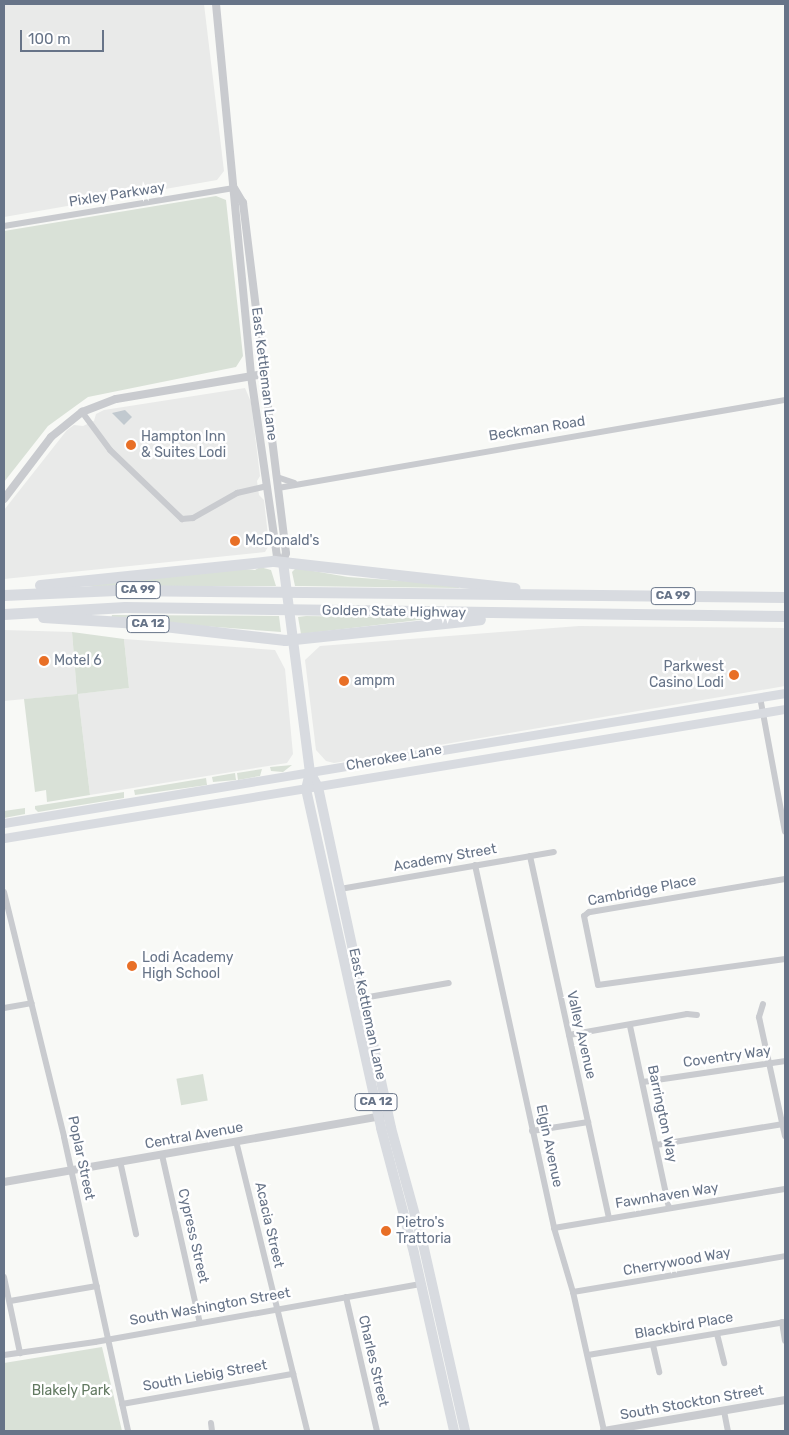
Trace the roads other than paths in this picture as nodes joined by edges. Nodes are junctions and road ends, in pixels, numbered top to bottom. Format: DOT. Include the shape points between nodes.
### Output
graph roads {
  1 [pos="216,4"];
  2 [pos="234,188"];
  3 [pos="4,226"];
  4 [pos="264,374"];
  5 [pos="251,376"];
  6 [pos="785,400"];
  7 [pos="82,412"];
  8 [pos="261,443"];
  9 [pos="277,476"];
  10 [pos="294,483"];
  11 [pos="267,486"];
  12 [pos="278,488"];
  13 [pos="4,499"];
  14 [pos="284,537"];
  15 [pos="283,562"];
  16 [pos="4,590"];
  17 [pos="4,595"];
  18 [pos="562,595"];
  19 [pos="785,597"];
  20 [pos="568,613"];
  21 [pos="4,615"];
  22 [pos="785,616"];
  23 [pos="292,639"];
  24 [pos="785,693"];
  25 [pos="760,698"];
  26 [pos="785,709"];
  27 [pos="762,713"];
  28 [pos="512,737"];
  29 [pos="515,754"];
  30 [pos="310,772"];
  31 [pos="318,787"];
  32 [pos="306,789"];
  33 [pos="784,822"];
  34 [pos="4,823"];
  35 [pos="785,832"];
  36 [pos="4,838"];
  37 [pos="554,852"];
  38 [pos="530,856"];
  39 [pos="475,866"];
  40 [pos="785,879"];
  41 [pos="340,889"];
  42 [pos="4,892"];
  43 [pos="785,959"];
  44 [pos="449,983"];
  45 [pos="363,998"];
  46 [pos="32,1003"];
  47 [pos="763,1004"];
  48 [pos="4,1008"];
  49 [pos="697,1015"];
  50 [pos="630,1026"];
  51 [pos="569,1035"];
  52 [pos="785,1061"];
  53 [pos="768,1064"];
  54 [pos="643,1082"];
  55 [pos="384,1116"];
  56 [pos="588,1122"];
  57 [pos="783,1124"];
  58 [pos="532,1131"];
  59 [pos="785,1136"];
  60 [pos="236,1141"];
  61 [pos="656,1145"];
  62 [pos="162,1155"];
  63 [pos="120,1161"];
  64 [pos="70,1170"];
  65 [pos="4,1182"];
  66 [pos="785,1189"];
  67 [pos="669,1208"];
  68 [pos="609,1218"];
  69 [pos="554,1228"];
  70 [pos="136,1234"];
  71 [pos="785,1256"];
  72 [pos="4,1277"];
  73 [pos="422,1284"];
  74 [pos="96,1286"];
  75 [pos="573,1292"];
  76 [pos="346,1297"];
  77 [pos="10,1301"];
  78 [pos="277,1309"];
  79 [pos="784,1322"];
  80 [pos="200,1323"];
  81 [pos="717,1334"];
  82 [pos="107,1339"];
  83 [pos="785,1341"];
  84 [pos="652,1344"];
  85 [pos="20,1353"];
  86 [pos="4,1355"];
  87 [pos="588,1355"];
  88 [pos="724,1363"];
  89 [pos="659,1372"];
  90 [pos="293,1374"];
  91 [pos="785,1400"];
  92 [pos="122,1404"];
  93 [pos="724,1411"];
  94 [pos="210,1423"];
  95 [pos="128,1431"];
  96 [pos="212,1431"];
  97 [pos="307,1431"];
  98 [pos="377,1431"];
  99 [pos="454,1431"];
  100 [pos="465,1431"];
  101 [pos="604,1431"];
  102 [pos="728,1431"];
  1 -- 2 [label="street, East Kettleman Lane"];
  2 -- 3 [label="street, Pixley Parkway"];
  2 -- 4 [label="street, East Kettleman Lane" via="243,203"];
  2 -- 5 [label="street, East Kettleman Lane"];
  4 -- 5 [label="street"];
  4 -- 9 [label="street, East Kettleman Lane"];
  5 -- 7 [label="street" via="116,399"];
  5 -- 8 [label="street, East Kettleman Lane"];
  6 -- 10 [label="street, Beckman Road"];
  7 -- 11 [label="street" via="110,450 182,518 193,518 237,493"];
  7 -- 13 [label="street" via="51,437"];
  8 -- 11 [label="street, East Kettleman Lane"];
  8 -- 12 [label="street" via="266,450 270,478"];
  9 -- 10 [label="street"];
  9 -- 12 [label="street, East Kettleman Lane"];
  10 -- 12 [label="street, Beckman Road"];
  11 -- 14 [label="street" via="273,490 279,531"];
  11 -- 15 [label="street, East Kettleman Lane" via="277,556"];
  12 -- 14 [label="street, East Kettleman Lane"];
  14 -- 15 [label="street, East Kettleman Lane" via="286,553"];
  15 -- 16 [label="highway" via="262,561"];
  15 -- 18 [label="highway"];
  15 -- 23 [label="main road, East Kettleman Lane / CA 12"];
  17 -- 18 [label="highway, Golden State Highway / CA 99" via="116,590"];
  18 -- 19 [label="highway, Golden State Highway / CA 99"];
  20 -- 21 [label="highway, Golden State Highway / CA 99" via="125,607"];
  20 -- 22 [label="highway, Golden State Highway / CA 99"];
  20 -- 23 [label="highway"];
  21 -- 23 [label="highway, CA 12" via="138,623"];
  23 -- 30 [label="main road, East Kettleman Lane / CA 12"];
  24 -- 25 [label="main road, Cherokee Lane"];
  25 -- 27 [label="street"];
  25 -- 28 [label="main road, Cherokee Lane"];
  26 -- 27 [label="main road, Cherokee Lane"];
  27 -- 29 [label="main road, Cherokee Lane"];
  27 -- 33 [label="street"];
  28 -- 29 [label="main road"];
  28 -- 30 [label="main road, Cherokee Lane"];
  29 -- 31 [label="main road, Cherokee Lane"];
  30 -- 31 [label="main road, East Kettleman Lane / CA 12"];
  30 -- 32 [label="main road, East Kettleman Lane / CA 12"];
  30 -- 34 [label="main road, Cherokee Lane"];
  31 -- 32 [label="main road, Cherokee Lane"];
  31 -- 41 [label="main road, East Kettleman Lane / CA 12"];
  32 -- 36 [label="main road, Cherokee Lane"];
  32 -- 55 [label="main road, East Kettleman Lane / CA 12"];
  33 -- 35 [label="street"];
  37 -- 38 [label="street, Academy Street"];
  38 -- 39 [label="street, Academy Street"];
  38 -- 51 [label="street, Valley Avenue"];
  39 -- 41 [label="street, Academy Street"];
  39 -- 58 [label="street, Elgin Avenue"];
  40 -- 43 [label="street, Cambridge Place" via="588,912 584,916 598,985"];
  41 -- 45 [label="main road, East Kettleman Lane / CA 12"];
  42 -- 46 [label="street, Poplar Street"];
  44 -- 45 [label="street"];
  45 -- 55 [label="main road, East Kettleman Lane / CA 12"];
  46 -- 48 [label="street"];
  46 -- 64 [label="street, Poplar Street"];
  47 -- 53 [label="street" via="759,1017"];
  49 -- 50 [label="street" via="687,1014"];
  50 -- 51 [label="street"];
  50 -- 54 [label="street, Barrington Way"];
  51 -- 56 [label="street, Valley Avenue"];
  52 -- 53 [label="street, Coventry Way"];
  53 -- 54 [label="street, Coventry Way"];
  53 -- 57 [label="street"];
  54 -- 61 [label="street, Barrington Way"];
  55 -- 60 [label="street, Central Avenue"];
  55 -- 73 [label="main road, East Kettleman Lane / CA 12"];
  55 -- 100 [label="main road, East Kettleman Lane / CA 12" via="423,1244"];
  56 -- 58 [label="street"];
  56 -- 68 [label="street, Valley Avenue"];
  57 -- 59 [label="street"];
  57 -- 61 [label="street"];
  58 -- 69 [label="street, Elgin Avenue"];
  60 -- 62 [label="street, Central Avenue"];
  60 -- 78 [label="street, Acacia Street"];
  61 -- 67 [label="street, Barrington Way"];
  62 -- 63 [label="street, Central Avenue"];
  62 -- 80 [label="street, Cypress Street"];
  63 -- 64 [label="street, Central Avenue"];
  63 -- 70 [label="street"];
  64 -- 65 [label="street, Central Avenue"];
  64 -- 74 [label="street, Poplar Street"];
  66 -- 67 [label="street, Fawnhaven Way"];
  67 -- 68 [label="street, Fawnhaven Way"];
  68 -- 69 [label="street, Fawnhaven Way"];
  69 -- 75 [label="street, Elgin Avenue"];
  71 -- 75 [label="street, Cherrywood Way"];
  72 -- 77 [label="street"];
  73 -- 76 [label="street, South Washington Street"];
  73 -- 99 [label="main road, East Kettleman Lane / CA 12"];
  74 -- 77 [label="street"];
  74 -- 82 [label="street, Poplar Street"];
  75 -- 87 [label="street, Elgin Avenue"];
  76 -- 78 [label="street, South Washington Street"];
  76 -- 98 [label="street, Charles Street"];
  77 -- 85 [label="street"];
  78 -- 80 [label="street, South Washington Street"];
  78 -- 90 [label="street, Acacia Street"];
  79 -- 81 [label="street, Blackbird Place"];
  79 -- 83 [label="street"];
  80 -- 82 [label="street, South Washington Street"];
  81 -- 84 [label="street, Blackbird Place"];
  81 -- 88 [label="street"];
  82 -- 85 [label="street, South Washington Street"];
  82 -- 92 [label="street, Poplar Street"];
  84 -- 87 [label="street, Blackbird Place"];
  84 -- 89 [label="street"];
  85 -- 86 [label="street, South Washington Street"];
  87 -- 101 [label="street, Elgin Avenue"];
  90 -- 92 [label="street, South Liebig Street"];
  90 -- 97 [label="street, Acacia Street"];
  91 -- 93 [label="street, South Stockton Street"];
  92 -- 95 [label="street, Poplar Street"];
  93 -- 101 [label="street, South Stockton Street"];
  93 -- 102 [label="street"];
  94 -- 96 [label="street"];
}
